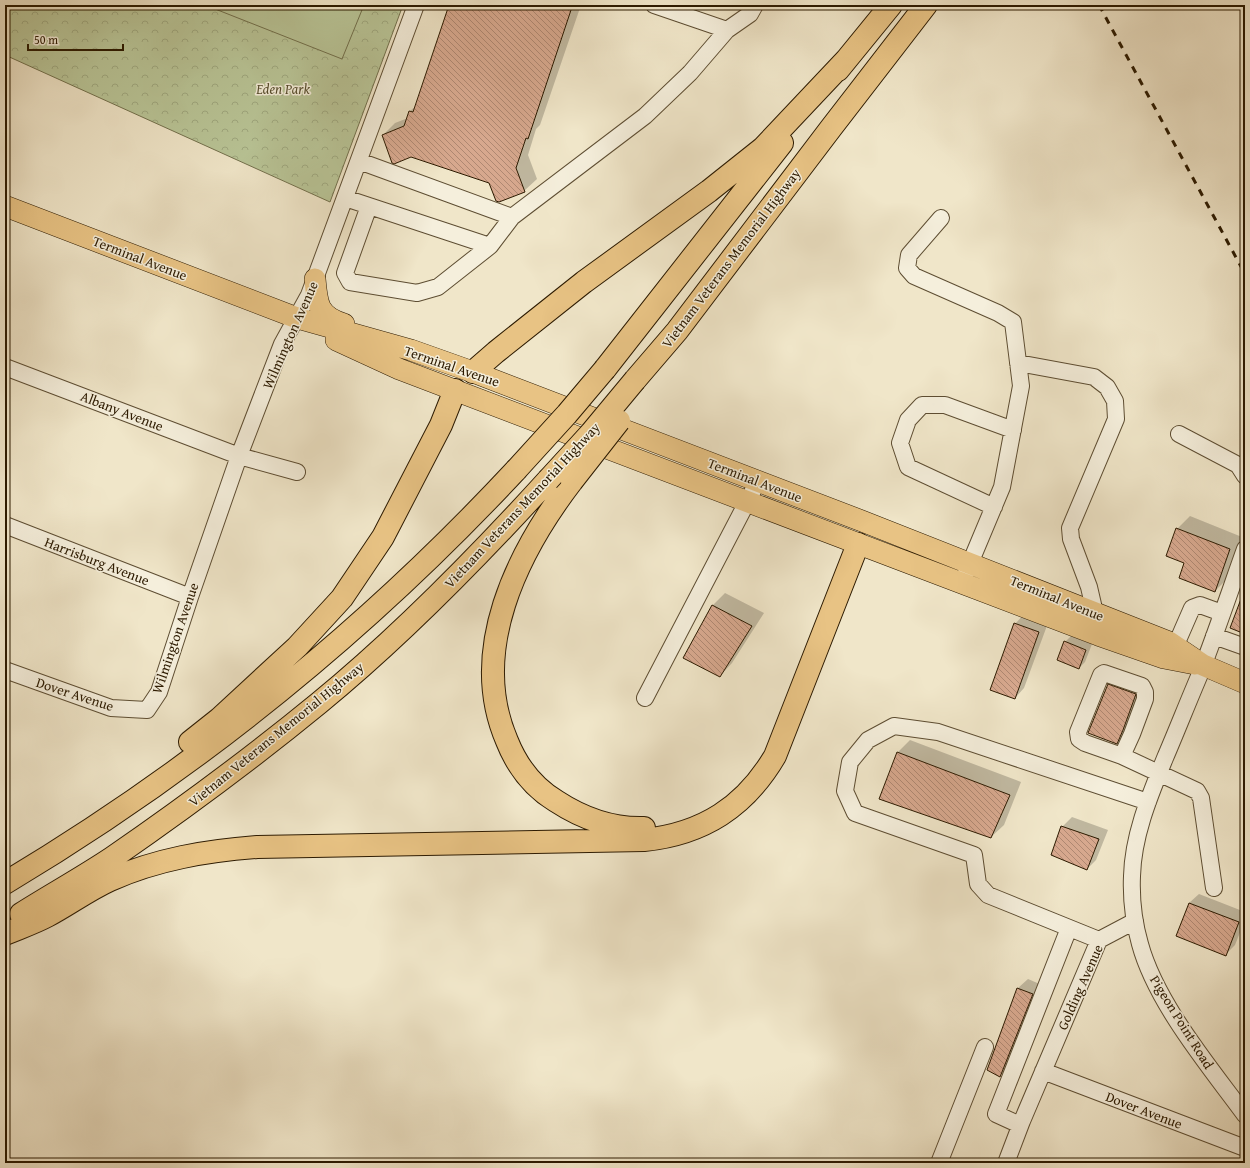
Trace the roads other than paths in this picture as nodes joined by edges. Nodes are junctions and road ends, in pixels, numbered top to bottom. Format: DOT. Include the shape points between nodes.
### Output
graph roads {
  1 [pos="416,5"];
  2 [pos="654,5"];
  3 [pos="754,5"];
  4 [pos="890,5"];
  5 [pos="926,5"];
  6 [pos="727,30"];
  7 [pos="847,59"];
  8 [pos="359,161"];
  9 [pos="345,198"];
  10 [pos="5,206"];
  11 [pos="369,206"];
  12 [pos="512,217"];
  13 [pos="941,218"];
  14 [pos="490,246"];
  15 [pos="315,279"];
  16 [pos="297,318"];
  17 [pos="411,350"];
  18 [pos="1018,363"];
  19 [pos="5,367"];
  20 [pos="473,372"];
  21 [pos="642,381"];
  22 [pos="455,390"];
  23 [pos="1013,430"];
  24 [pos="1179,434"];
  25 [pos="239,456"];
  26 [pos="297,472"];
  27 [pos="1245,476"];
  28 [pos="758,481"];
  29 [pos="748,502"];
  30 [pos="994,507"];
  31 [pos="862,521"];
  32 [pos="5,524"];
  33 [pos="852,542"];
  34 [pos="1245,549"];
  35 [pos="970,563"];
  36 [pos="961,584"];
  37 [pos="190,597"];
  38 [pos="1095,613"];
  39 [pos="1222,613"];
  40 [pos="1214,636"];
  41 [pos="1175,647"];
  42 [pos="1245,647"];
  43 [pos="1203,666"];
  44 [pos="5,670"];
  45 [pos="1245,683"];
  46 [pos="645,698"];
  47 [pos="146,710"];
  48 [pos="1122,756"];
  49 [pos="1159,773"];
  50 [pos="1148,802"];
  51 [pos="46,858"];
  52 [pos="5,883"];
  53 [pos="1214,888"];
  54 [pos="1135,921"];
  55 [pos="5,924"];
  56 [pos="1069,928"];
  57 [pos="5,934"];
  58 [pos="1099,940"];
  59 [pos="985,1047"];
  60 [pos="1043,1071"];
  61 [pos="1245,1115"];
  62 [pos="1020,1125"];
  63 [pos="1245,1148"];
  64 [pos="939,1163"];
  65 [pos="1006,1163"];
  1 -- 8 [label="street, Wilmington Avenue"];
  2 -- 6 [label="street"];
  3 -- 6 [label="street" via="750,14"];
  4 -- 7 [label="highway, Vietnam Veterans Memorial Highway"];
  5 -- 21 [label="highway, Vietnam Veterans Memorial Highway" via="677,331"];
  6 -- 12 [label="street" via="690,73 645,116"];
  7 -- 20 [label="highway" via="763,148 709,191 584,282"];
  7 -- 51 [label="highway, Vietnam Veterans Memorial Highway, bridge" via="605,369 516,470 436,552 358,625 231,730 145,793"];
  8 -- 9 [label="street, Wilmington Avenue"];
  8 -- 12 [label="street"];
  9 -- 11 [label="street"];
  9 -- 15 [label="street, Wilmington Avenue"];
  10 -- 16 [label="main road, Terminal Avenue"];
  11 -- 14 [label="street"];
  11 -- 14 [label="street" via="345,273 350,282 417,293 438,287"];
  12 -- 14 [label="street"];
  13 -- 18 [label="street" via="908,255 907,268 914,276 1013,322"];
  15 -- 16 [label="street, Wilmington Avenue"];
  15 -- 17 [label="main road" via="317,300 324,314 332,320 391,339"];
  16 -- 17 [label="main road, Terminal Avenue"];
  16 -- 22 [label="main road, Terminal Avenue" via="322,333 399,369"];
  16 -- 25 [label="street, Wilmington Avenue" via="282,344"];
  17 -- 20 [label="main road, Terminal Avenue"];
  18 -- 23 [label="street" via="1021,386"];
  18 -- 38 [label="street" via="1094,377 1107,387 1115,401 1116,419 1070,528 1071,539 1089,587"];
  19 -- 25 [label="street, Albany Avenue"];
  20 -- 22 [label="main road"];
  20 -- 28 [label="main road, Terminal Avenue"];
  21 -- 33 [label="highway, bridge" via="534,538 508,595 499,624 493,680 499,720 515,758 531,781 550,797 588,817 627,827 665,826 691,818 724,798 744,780 759,758"];
  21 -- 55 [label="highway, Vietnam Veterans Memorial Highway, bridge" via="481,553 373,656 320,702 169,818 110,859"];
  22 -- 29 [label="main road, Terminal Avenue"];
  22 -- 51 [label="highway" via="441,424 383,537 342,598 297,647 219,719"];
  23 -- 30 [label="street" via="1002,487"];
  23 -- 30 [label="street" via="945,405 922,405 908,420 900,443 908,467"];
  24 -- 27 [label="street" via="1238,465"];
  25 -- 26 [label="street, Albany Avenue"];
  25 -- 37 [label="street, Wilmington Avenue"];
  28 -- 29 [label="street"];
  28 -- 31 [label="main road, Terminal Avenue"];
  29 -- 33 [label="main road, Terminal Avenue"];
  29 -- 46 [label="street"];
  30 -- 35 [label="street"];
  31 -- 33 [label="main road"];
  31 -- 35 [label="main road, Terminal Avenue"];
  32 -- 37 [label="street, Harrisburg Avenue"];
  33 -- 36 [label="main road, Terminal Avenue"];
  33 -- 57 [label="highway" via="775,756 757,783 743,798 724,814 702,826 680,834 644,840 257,847 206,852 161,862 122,875 46,917"];
  34 -- 39 [label="street"];
  35 -- 36 [label="street"];
  35 -- 38 [label="main road, Terminal Avenue"];
  36 -- 43 [label="main road, Terminal Avenue" via="1164,658"];
  37 -- 47 [label="street, Wilmington Avenue" via="159,692"];
  38 -- 41 [label="main road, Terminal Avenue" via="1169,642"];
  39 -- 40 [label="street"];
  39 -- 41 [label="street" via="1200,605 1192,608"];
  40 -- 42 [label="street"];
  40 -- 43 [label="street"];
  41 -- 43 [label="main road, Terminal Avenue"];
  43 -- 45 [label="main road, Terminal Avenue"];
  43 -- 49 [label="street"];
  44 -- 47 [label="street, Dover Avenue" via="111,708"];
  48 -- 48 [label="street" via="1079,739 1078,732 1104,673 1142,686 1145,692 1145,699"];
  48 -- 49 [label="street"];
  49 -- 50 [label="street"];
  49 -- 53 [label="street" via="1197,791 1201,798"];
  50 -- 54 [label="street" via="1139,830 1132,876"];
  50 -- 56 [label="street" via="938,732 894,726 868,740 850,762 845,791 856,814 974,855 978,884 988,895"];
  51 -- 52 [label="highway, Vietnam Veterans Memorial Highway"];
  54 -- 58 [label="street, Golding Avenue"];
  54 -- 61 [label="street, Pigeon Point Road" via="1150,973 1164,999"];
  56 -- 58 [label="street"];
  56 -- 62 [label="street" via="996,1114"];
  58 -- 60 [label="street, Golding Avenue"];
  59 -- 64 [label="street"];
  60 -- 62 [label="street, Golding Avenue"];
  60 -- 63 [label="street, Dover Avenue"];
  62 -- 65 [label="street, Golding Avenue"];
}
